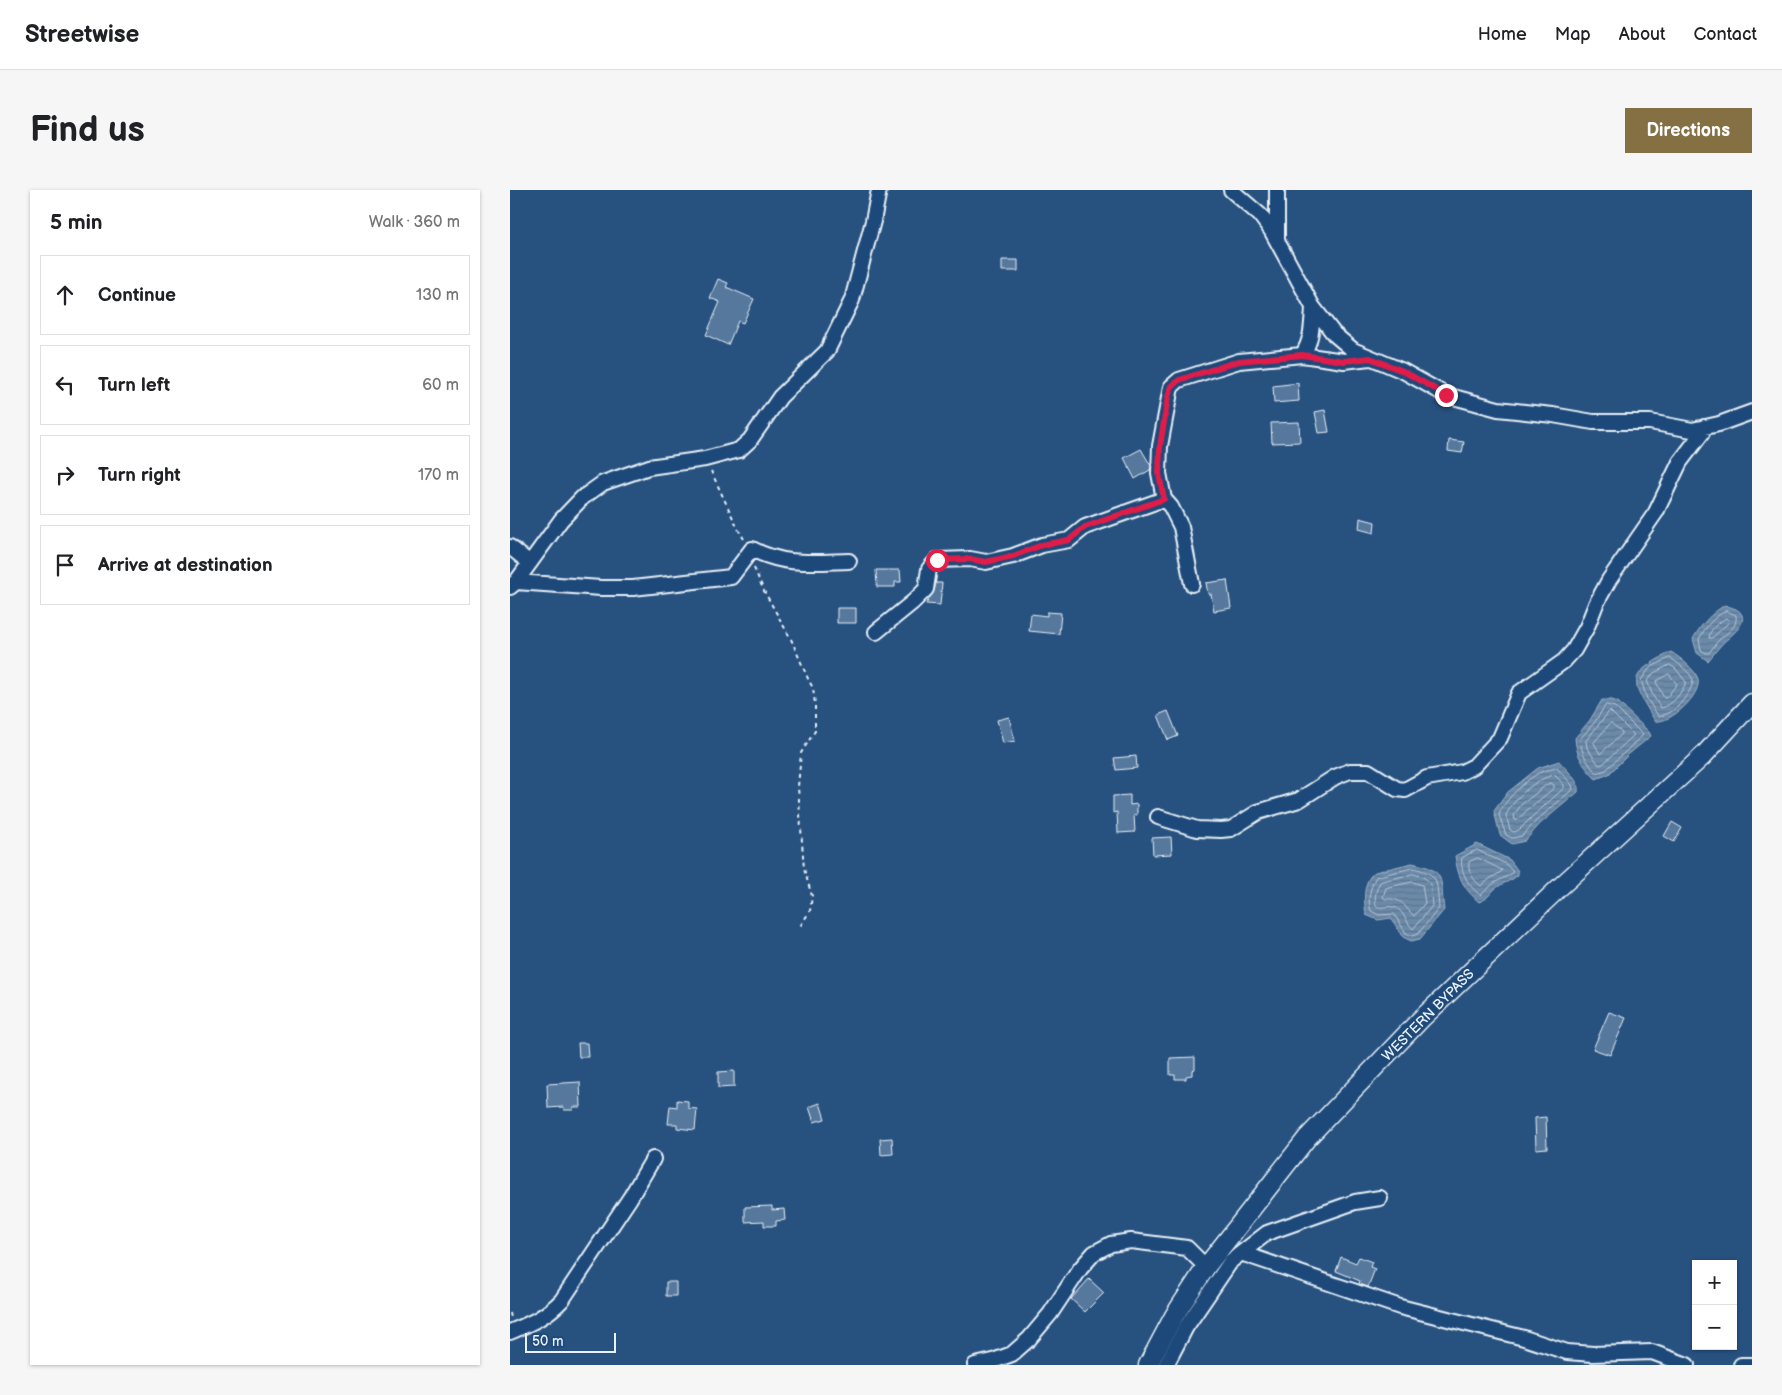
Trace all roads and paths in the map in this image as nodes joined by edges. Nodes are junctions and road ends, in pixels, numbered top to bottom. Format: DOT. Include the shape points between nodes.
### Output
graph roads {
  1 [pos="878,190"];
  2 [pos="1231,190"];
  3 [pos="1277,190"];
  4 [pos="1277,240"];
  5 [pos="1313,307"];
  6 [pos="1302,355"];
  7 [pos="1370,358"];
  8 [pos="1752,412"];
  9 [pos="1704,426"];
  10 [pos="705,459"];
  11 [pos="1164,499"];
  12 [pos="510,547"];
  13 [pos="752,549"];
  14 [pos="849,561"];
  15 [pos="530,563"];
  16 [pos="513,584"];
  17 [pos="1192,584"];
  18 [pos="876,632"];
  19 [pos="1752,703"];
  20 [pos="1158,816"];
  21 [pos="799,928"];
  22 [pos="653,1159"];
  23 [pos="1380,1198"];
  24 [pos="1241,1253"];
  25 [pos="1206,1267"];
  26 [pos="510,1332"];
  27 [pos="975,1365"];
  28 [pos="1148,1365"];
  29 [pos="1166,1365"];
  30 [pos="1687,1365"];
  31 [pos="1741,1365"];
  32 [pos="1752,1365"];
  1 -- 10 [label="street" via="852,300 828,351 780,398 739,450"];
  2 -- 4 [label="street" via="1260,215"];
  3 -- 4 [label="street"];
  4 -- 5 [label="street"];
  5 -- 6 [label="street" via="1311,335"];
  5 -- 7 [label="street" via="1334,334 1353,350"];
  6 -- 7 [label="street" via="1344,361"];
  6 -- 11 [label="street" via="1239,361 1179,380 1171,387 1160,446 1159,474"];
  7 -- 9 [label="street" via="1403,371 1446,395 1486,406 1593,422 1650,422 1692,430"];
  8 -- 9 [label="street"];
  9 -- 20 [label="street" via="1680,462 1656,512 1608,580 1574,650 1564,661 1519,693 1500,738 1474,766 1462,772 1427,778 1405,790 1397,789 1368,772 1350,771 1299,800 1258,812 1230,829 1197,829"];
  10 -- 13 [label="path" via="738,529"];
  10 -- 15 [label="street" via="649,467 603,483 582,498 561,520"];
  11 -- 17 [label="street" via="1181,527"];
  11 -- 18 [label="street" via="1085,527 1069,540 1042,545 1013,556 986,562 937,560 929,569 926,589"];
  12 -- 15 [label="street"];
  13 -- 14 [label="street" via="767,557 791,562"];
  13 -- 16 [label="street" via="731,577 633,588"];
  13 -- 21 [label="path" via="758,579 791,639 813,688 815,704 815,731 801,754 798,786 804,869 812,896 810,911"];
  15 -- 16 [label="street"];
  19 -- 25 [label="main road, WESTERN BYPASS" via="1702,756 1421,1020 1307,1138"];
  22 -- 26 [label="street" via="562,1300 549,1313"];
  23 -- 24 [label="street" via="1355,1202 1267,1233"];
  24 -- 29 [label="street" via="1231,1261 1186,1326"];
  24 -- 30 [label="street" via="1400,1308 1524,1338 1566,1352 1652,1352"];
  25 -- 27 [label="street" via="1187,1248 1132,1241 1111,1244 1094,1253 1080,1269 1029,1339 1012,1354"];
  25 -- 28 [label="main road, WESTERN BYPASS" via="1174,1316"];
  31 -- 32 [label="street"];
}
